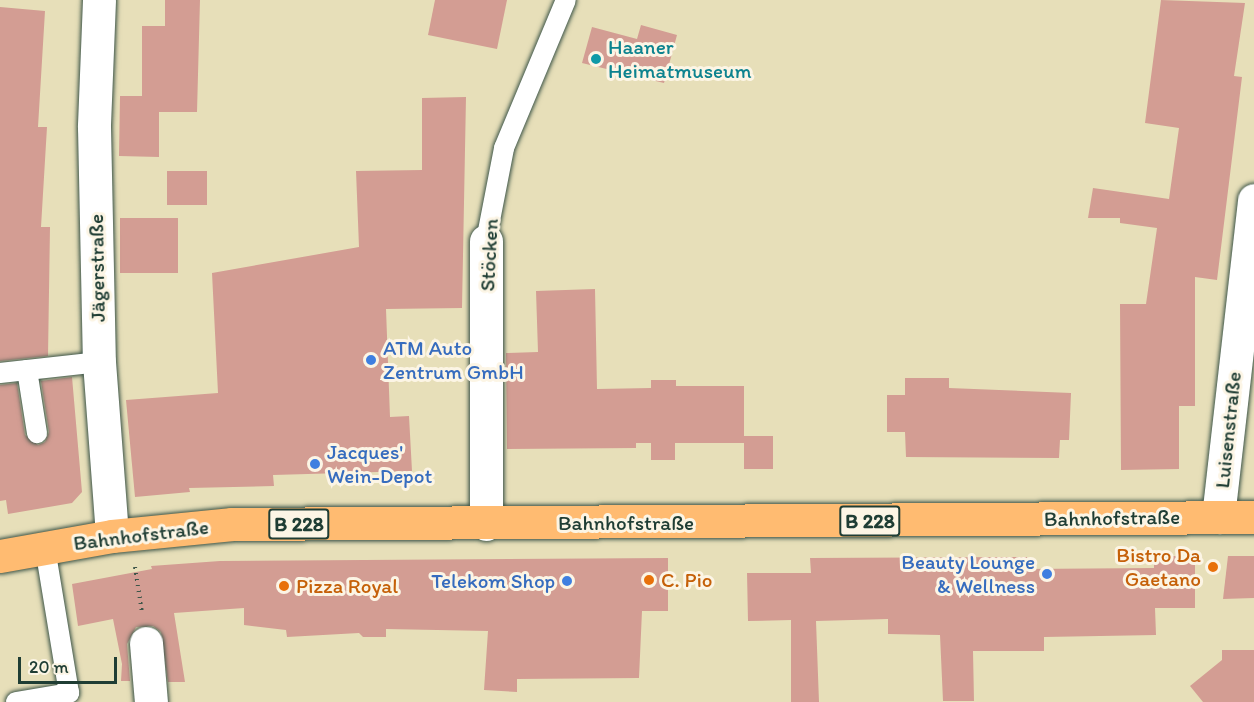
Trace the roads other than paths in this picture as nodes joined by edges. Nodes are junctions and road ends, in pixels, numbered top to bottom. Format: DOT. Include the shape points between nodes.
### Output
graph roads {
  1 [pos="99,0"];
  2 [pos="566,0"];
  3 [pos="1254,200"];
  4 [pos="486,241"];
  5 [pos="99,362"];
  6 [pos="27,370"];
  7 [pos="0,373"];
  8 [pos="37,433"];
  9 [pos="1218,517"];
  10 [pos="1254,517"];
  11 [pos="486,524"];
  12 [pos="121,535"];
  13 [pos="45,548"];
  14 [pos="0,556"];
  15 [pos="147,643"];
  16 [pos="16,702"];
  17 [pos="151,702"];
  1 -- 5 [label="street, Jägerstraße" via="94,127"];
  2 -- 4 [label="lane, Stöcken" via="504,148"];
  3 -- 9 [label="street, Luisenstraße"];
  4 -- 11 [label="street, Stöcken"];
  5 -- 6 [label="lane"];
  5 -- 12 [label="street, Jägerstraße"];
  6 -- 7 [label="lane"];
  6 -- 8 [label="lane"];
  9 -- 10 [label="main road, Bahnhofstraße / B 228"];
  9 -- 11 [label="main road, Bahnhofstraße / B 228"];
  11 -- 12 [label="main road, Bahnhofstraße / B 228" via="232,524"];
  12 -- 13 [label="main road, Bahnhofstraße / B 228"];
  13 -- 14 [label="main road, Bahnhofstraße / B 228"];
  13 -- 16 [label="lane" via="69,693"];
  15 -- 17 [label="street"];
}
